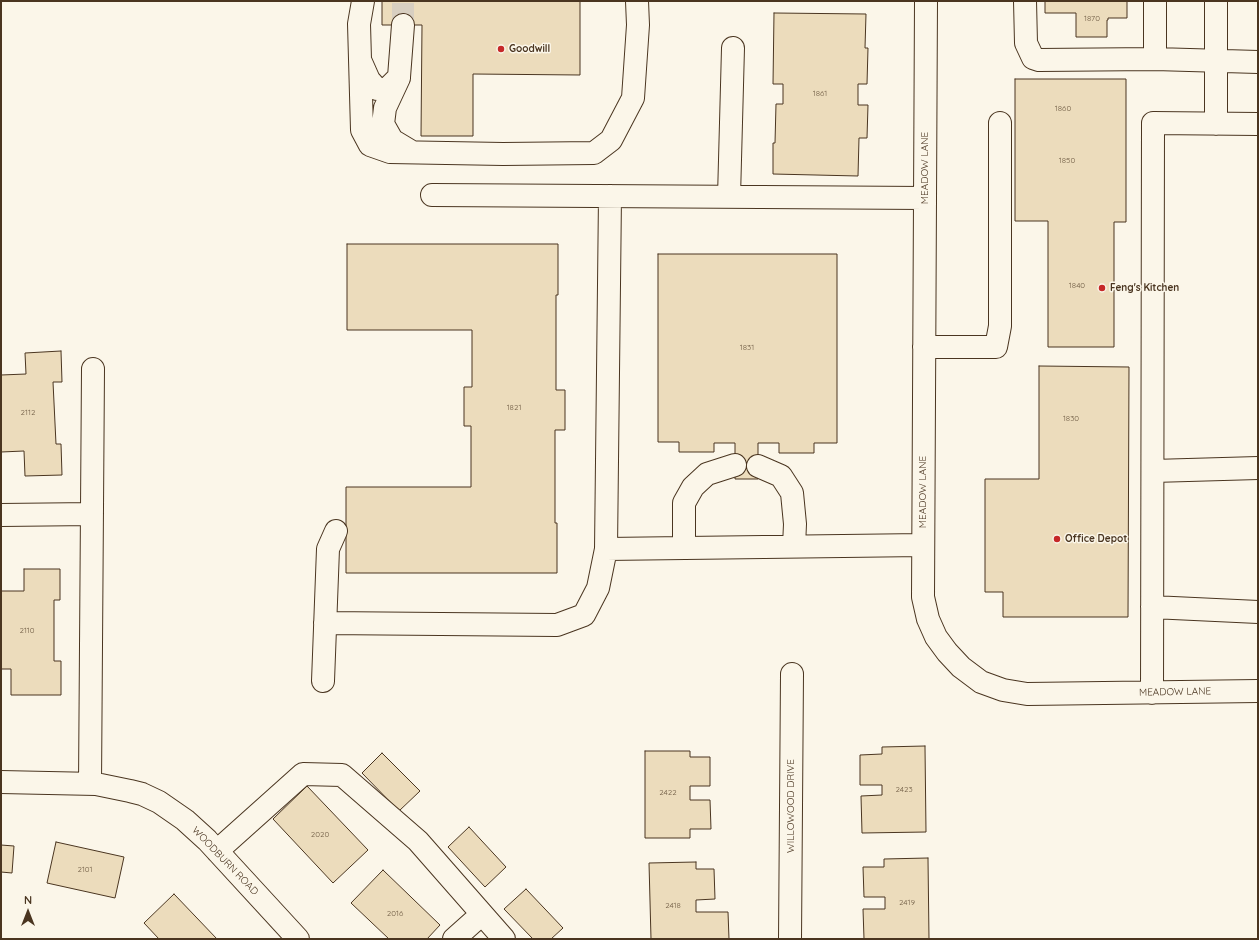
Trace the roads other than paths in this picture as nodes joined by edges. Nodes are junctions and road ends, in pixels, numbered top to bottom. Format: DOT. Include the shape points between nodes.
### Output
graph roads {
  1 [pos="362,1"];
  2 [pos="637,1"];
  3 [pos="926,1"];
  4 [pos="1025,1"];
  5 [pos="1155,1"];
  6 [pos="1216,1"];
  7 [pos="403,25"];
  8 [pos="733,48"];
  9 [pos="360,60"];
  10 [pos="1155,60"];
  11 [pos="1216,61"];
  12 [pos="1258,62"];
  13 [pos="399,77"];
  14 [pos="1000,123"];
  15 [pos="1216,124"];
  16 [pos="1258,124"];
  17 [pos="413,153"];
  18 [pos="432,194"];
  19 [pos="610,196"];
  20 [pos="729,196"];
  21 [pos="924,198"];
  22 [pos="924,347"];
  23 [pos="93,369"];
  24 [pos="735,465"];
  25 [pos="758,466"];
  26 [pos="1258,468"];
  27 [pos="1153,471"];
  28 [pos="92,514"];
  29 [pos="1,515"];
  30 [pos="336,531"];
  31 [pos="922,545"];
  32 [pos="794,546"];
  33 [pos="684,548"];
  34 [pos="606,549"];
  35 [pos="1152,607"];
  36 [pos="1258,612"];
  37 [pos="1258,618"];
  38 [pos="325,623"];
  39 [pos="792,674"];
  40 [pos="323,681"];
  41 [pos="1258,691"];
  42 [pos="1152,693"];
  43 [pos="1,782"];
  44 [pos="90,784"];
  45 [pos="217,851"];
  46 [pos="482,914"];
  47 [pos="298,939"];
  48 [pos="454,939"];
  49 [pos="504,939"];
  50 [pos="790,939"];
  1 -- 9 [label="street" via="358,24"];
  2 -- 17 [label="street" via="633,98 611,140 594,153"];
  3 -- 21 [label="street, MEADOW LANE"];
  4 -- 10 [label="street" via="1026,43 1033,58"];
  5 -- 10 [label="street"];
  6 -- 11 [label="street"];
  7 -- 13 [label="street"];
  8 -- 20 [label="street"];
  9 -- 13 [label="street" via="369,80 377,89 387,89"];
  9 -- 17 [label="street" via="362,130 370,145 390,152"];
  10 -- 11 [label="street"];
  11 -- 12 [label="street"];
  11 -- 15 [label="street"];
  13 -- 17 [label="street" via="385,108 383,124 392,140"];
  14 -- 22 [label="street" via="1000,326 996,347"];
  15 -- 16 [label="street"];
  15 -- 27 [label="street" via="1154,123"];
  18 -- 19 [label="street"];
  19 -- 20 [label="street"];
  19 -- 34 [label="street"];
  20 -- 21 [label="street"];
  21 -- 22 [label="street, MEADOW LANE"];
  22 -- 31 [label="street, MEADOW LANE"];
  23 -- 28 [label="street"];
  24 -- 33 [label="street" via="707,474 693,487 684,503"];
  25 -- 32 [label="street" via="781,476 792,493"];
  26 -- 27 [label="street"];
  27 -- 35 [label="street"];
  28 -- 29 [label="street"];
  28 -- 44 [label="street"];
  30 -- 38 [label="street" via="328,549"];
  31 -- 32 [label="street"];
  31 -- 42 [label="street, MEADOW LANE" via="923,597 928,619 936,637 947,652 960,667 981,682 1003,690 1027,694"];
  32 -- 33 [label="street"];
  33 -- 34 [label="street"];
  34 -- 38 [label="street" via="598,588 584,615 557,625"];
  35 -- 36 [label="street"];
  35 -- 42 [label="street"];
  36 -- 37 [label="street"];
  38 -- 40 [label="street"];
  39 -- 50 [label="street, WILLOWOOD DRIVE"];
  41 -- 42 [label="street, MEADOW LANE"];
  43 -- 44 [label="street, WOODBURN ROAD"];
  44 -- 45 [label="street, WOODBURN ROAD" via="142,794 159,802 185,820"];
  45 -- 46 [label="street" via="303,774 342,775 418,841"];
  45 -- 47 [label="street, WOODBURN ROAD"];
  46 -- 48 [label="street"];
  46 -- 49 [label="street"];
}
